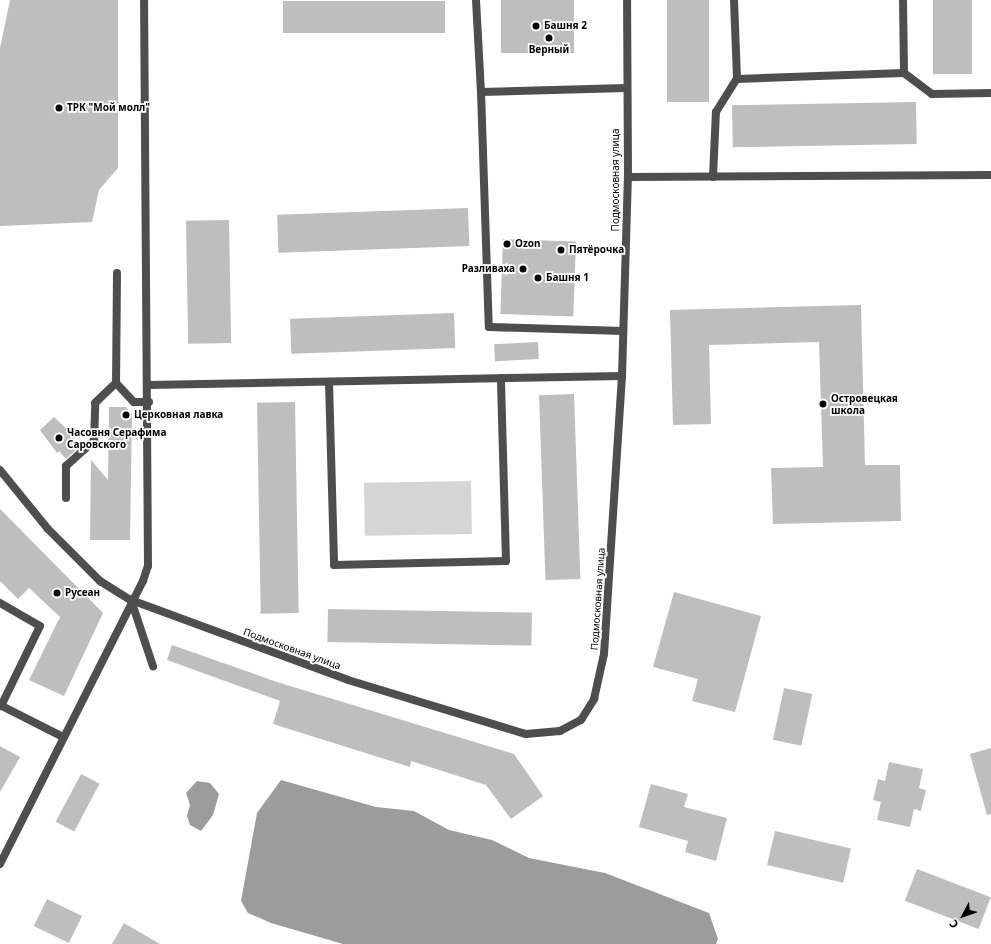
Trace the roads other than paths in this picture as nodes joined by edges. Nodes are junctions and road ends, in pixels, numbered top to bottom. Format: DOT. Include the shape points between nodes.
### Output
graph roads {
  1 [pos="144,0"];
  2 [pos="476,0"];
  3 [pos="627,0"];
  4 [pos="734,0"];
  5 [pos="902,0"];
  6 [pos="904,73"];
  7 [pos="737,79"];
  8 [pos="626,88"];
  9 [pos="481,92"];
  10 [pos="991,93"];
  11 [pos="991,175"];
  12 [pos="713,176"];
  13 [pos="628,177"];
  14 [pos="117,273"];
  15 [pos="624,331"];
  16 [pos="622,376"];
  17 [pos="501,378"];
  18 [pos="329,382"];
  19 [pos="116,383"];
  20 [pos="149,385"];
  21 [pos="149,402"];
  22 [pos="0,470"];
  23 [pos="66,498"];
  24 [pos="131,600"];
  25 [pos="0,603"];
  26 [pos="153,666"];
  27 [pos="1,705"];
  28 [pos="63,737"];
  29 [pos="0,864"];
  1 -- 20 [label="street"];
  2 -- 9 [label="street"];
  3 -- 8 [label="street, Подмосковная улица"];
  4 -- 7 [label="street"];
  5 -- 6 [label="street"];
  6 -- 7 [label="street"];
  6 -- 10 [label="street" via="932,94"];
  7 -- 12 [label="street" via="716,112"];
  8 -- 9 [label="street"];
  8 -- 13 [label="street, Подмосковная улица"];
  9 -- 15 [label="street" via="489,327"];
  11 -- 12 [label="street"];
  12 -- 13 [label="street"];
  13 -- 15 [label="street, Подмосковная улица"];
  14 -- 19 [label="street"];
  15 -- 16 [label="street, Подмосковная улица"];
  16 -- 17 [label="street"];
  16 -- 24 [label="street, Подмосковная улица" via="604,654 594,699 581,720 560,731 526,734 370,687"];
  17 -- 18 [label="street"];
  17 -- 18 [label="street" via="506,561 349,565 334,565"];
  18 -- 20 [label="street"];
  19 -- 21 [label="street" via="134,402"];
  19 -- 23 [label="street" via="95,403 94,441 66,466"];
  20 -- 21 [label="street"];
  21 -- 24 [label="street" via="148,566 144,581"];
  22 -- 24 [label="street, Подмосковная улица" via="48,530 100,581"];
  24 -- 26 [label="street"];
  24 -- 28 [label="street"];
  25 -- 27 [label="street" via="40,626"];
  27 -- 28 [label="street"];
  28 -- 29 [label="street"];
}
